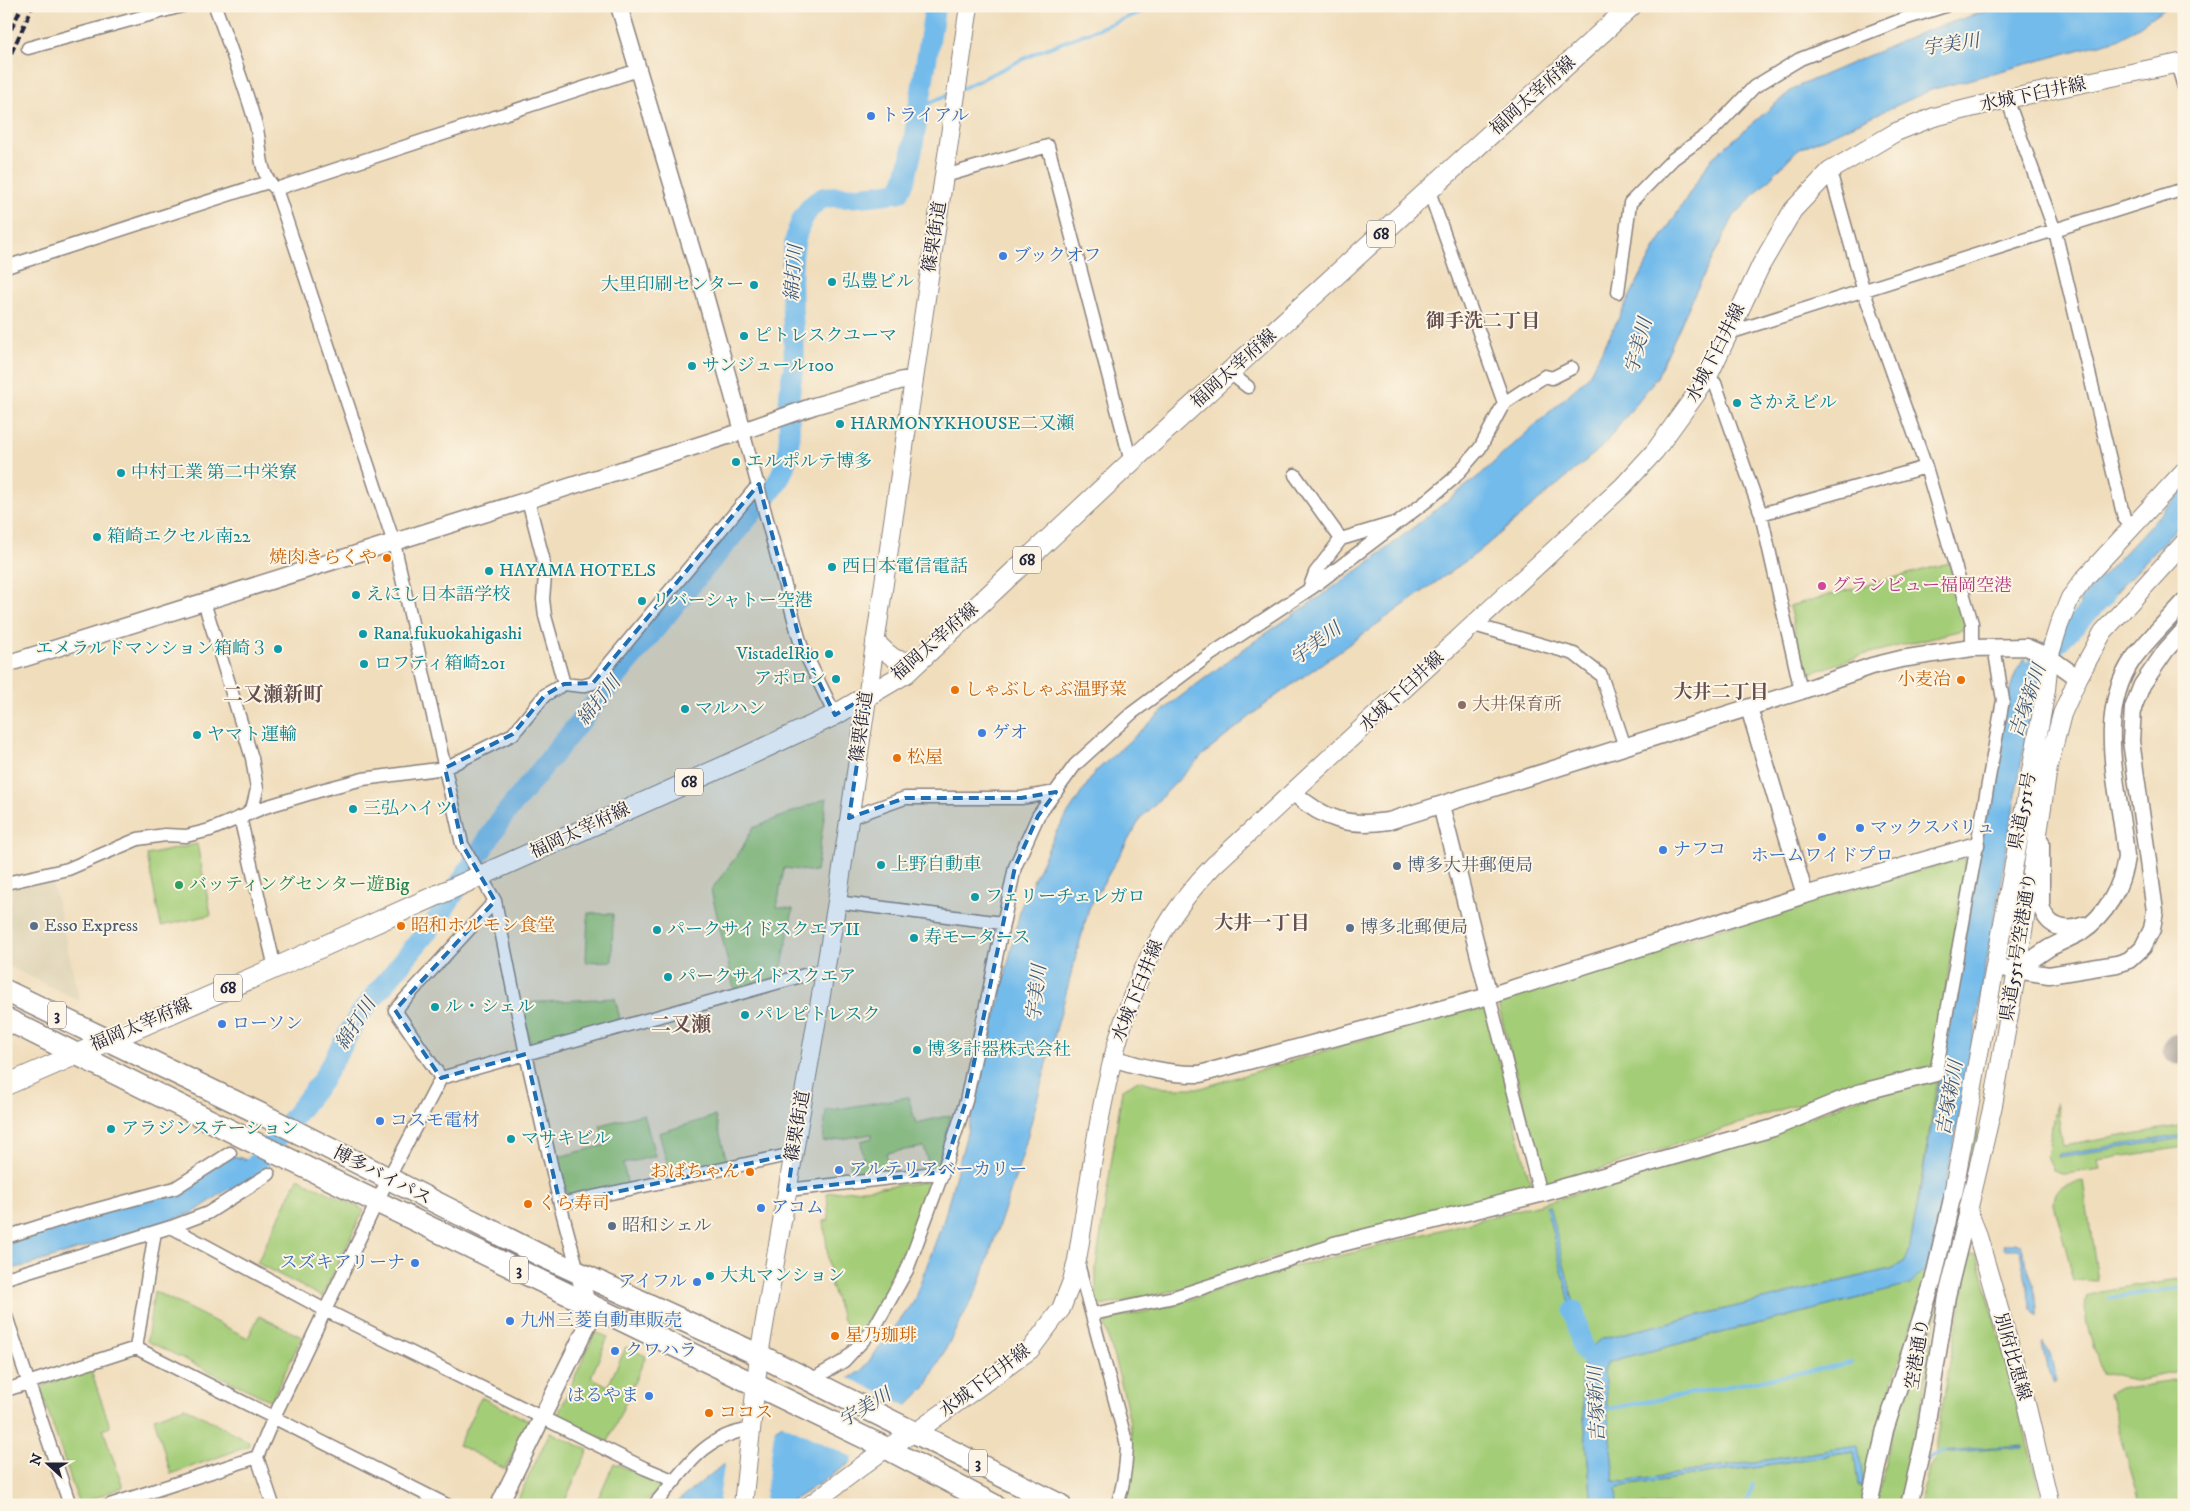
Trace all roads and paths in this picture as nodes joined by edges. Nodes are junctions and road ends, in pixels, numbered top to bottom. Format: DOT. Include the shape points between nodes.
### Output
graph roads {
  1 [pos="182,6"];
  2 [pos="215,6"];
  3 [pos="619,6"];
  4 [pos="969,6"];
  5 [pos="1631,6"];
  6 [pos="1945,6"];
  7 [pos="28,48"];
  8 [pos="2180,63"];
  9 [pos="638,70"];
  10 [pos="2184,87"];
  11 [pos="2007,99"];
  12 [pos="1830,171"];
  13 [pos="944,176"];
  14 [pos="272,186"];
  15 [pos="2184,189"];
  16 [pos="1429,190"];
  17 [pos="2055,231"];
  18 [pos="6,267"];
  19 [pos="1618,292"];
  20 [pos="1864,292"];
  21 [pos="1729,333"];
  22 [pos="1572,368"];
  23 [pos="1230,373"];
  24 [pos="1707,379"];
  25 [pos="913,380"];
  26 [pos="1248,387"];
  27 [pos="1504,403"];
  28 [pos="743,431"];
  29 [pos="1131,462"];
  30 [pos="1926,467"];
  31 [pos="2184,470"];
  32 [pos="1295,474"];
  33 [pos="760,489"];
  34 [pos="528,500"];
  35 [pos="1760,514"];
  36 [pos="1400,521"];
  37 [pos="2133,525"];
  38 [pos="1341,539"];
  39 [pos="394,543"];
  40 [pos="2184,543"];
  41 [pos="1309,590"];
  42 [pos="204,602"];
  43 [pos="2184,602"];
  44 [pos="1474,625"];
  45 [pos="2184,630"];
  46 [pos="875,641"];
  47 [pos="1994,647"];
  48 [pos="1972,648"];
  49 [pos="922,658"];
  50 [pos="2056,662"];
  51 [pos="6,664"];
  52 [pos="2078,678"];
  53 [pos="564,684"];
  54 [pos="1801,691"];
  55 [pos="867,696"];
  56 [pos="1749,708"];
  57 [pos="835,715"];
  58 [pos="1625,747"];
  59 [pos="445,768"];
  60 [pos="1056,792"];
  61 [pos="1294,793"];
  62 [pos="1440,805"];
  63 [pos="244,816"];
  64 [pos="849,818"];
  65 [pos="2040,819"];
  66 [pos="1976,845"];
  67 [pos="484,881"];
  68 [pos="6,883"];
  69 [pos="1805,895"];
  70 [pos="496,901"];
  71 [pos="836,902"];
  72 [pos="2099,919"];
  73 [pos="1002,923"];
  74 [pos="1994,967"];
  75 [pos="275,968"];
  76 [pos="826,969"];
  77 [pos="2017,970"];
  78 [pos="6,991"];
  79 [pos="1490,996"];
  80 [pos="6,1019"];
  81 [pos="108,1039"];
  82 [pos="75,1054"];
  83 [pos="526,1054"];
  84 [pos="1112,1058"];
  85 [pos="1936,1073"];
  86 [pos="441,1078"];
  87 [pos="6,1085"];
  88 [pos="230,1153"];
  89 [pos="793,1154"];
  90 [pos="943,1172"];
  91 [pos="269,1174"];
  92 [pos="388,1179"];
  93 [pos="788,1190"];
  94 [pos="1540,1194"];
  95 [pos="1953,1194"];
  96 [pos="378,1200"];
  97 [pos="560,1204"];
  98 [pos="1968,1211"];
  99 [pos="171,1227"];
  100 [pos="155,1232"];
  101 [pos="6,1237"];
  102 [pos="1334,1244"];
  103 [pos="1078,1260"];
  104 [pos="578,1271"];
  105 [pos="6,1278"];
  106 [pos="587,1303"];
  107 [pos="325,1310"];
  108 [pos="1094,1314"];
  109 [pos="6,1316"];
  110 [pos="136,1348"];
  111 [pos="759,1355"];
  112 [pos="28,1383"];
  113 [pos="819,1384"];
  114 [pos="755,1386"];
  115 [pos="6,1390"];
  116 [pos="274,1417"];
  117 [pos="542,1417"];
  118 [pos="750,1430"];
  119 [pos="916,1432"];
  120 [pos="882,1447"];
  121 [pos="257,1457"];
  122 [pos="675,1481"];
  123 [pos="70,1505"];
  124 [pos="110,1505"];
  125 [pos="273,1505"];
  126 [pos="447,1505"];
  127 [pos="499,1505"];
  128 [pos="654,1505"];
  129 [pos="743,1505"];
  130 [pos="810,1505"];
  131 [pos="994,1505"];
  132 [pos="1060,1505"];
  133 [pos="1117,1505"];
  134 [pos="1869,1505"];
  135 [pos="1909,1505"];
  136 [pos="2050,1505"];
  1 -- 7 [label="street"];
  2 -- 14 [label="street" via="256,124 261,164"];
  3 -- 9 [label="street"];
  4 -- 13 [label="main road, 篠栗街道"];
  5 -- 16 [label="main road, 福岡太宰府線 / 68"];
  6 -- 19 [label="street" via="1800,59 1754,87 1712,131 1673,159 1630,203"];
  8 -- 10 [label="street"];
  8 -- 11 [label="main road, 水城下臼井線"];
  9 -- 14 [label="street"];
  9 -- 28 [label="street"];
  11 -- 12 [label="main road, 水城下臼井線" via="1934,117 1896,132"];
  11 -- 17 [label="street"];
  12 -- 20 [label="street"];
  12 -- 21 [label="main road, 水城下臼井線" via="1793,210 1761,265"];
  13 -- 25 [label="main road, 篠栗街道"];
  13 -- 29 [label="street" via="1048,146"];
  14 -- 18 [label="street"];
  14 -- 39 [label="street"];
  15 -- 17 [label="street"];
  16 -- 23 [label="main road, 福岡太宰府線 / 68"];
  16 -- 27 [label="street"];
  17 -- 20 [label="street"];
  17 -- 37 [label="street" via="2124,518"];
  20 -- 21 [label="street"];
  20 -- 30 [label="street"];
  21 -- 24 [label="main road, 水城下臼井線"];
  22 -- 27 [label="street" via="1552,378 1545,376"];
  23 -- 26 [label="street"];
  23 -- 29 [label="main road, 福岡太宰府線 / 68"];
  24 -- 35 [label="street" via="1715,383"];
  24 -- 44 [label="main road, 水城下臼井線" via="1655,451 1623,486"];
  25 -- 28 [label="street" via="903,380 814,406"];
  25 -- 46 [label="main road, 篠栗街道"];
  27 -- 36 [label="street" via="1480,448 1453,479"];
  28 -- 33 [label="street"];
  28 -- 34 [label="street"];
  29 -- 49 [label="main road, 福岡太宰府線 / 68"];
  30 -- 35 [label="street"];
  30 -- 48 [label="street" via="1972,623"];
  31 -- 37 [label="main road, 県道551号"];
  32 -- 38 [label="street"];
  33 -- 53 [label="street" via="593,683 582,686"];
  33 -- 57 [label="street" via="801,645"];
  34 -- 39 [label="street"];
  34 -- 53 [label="street" via="543,558 545,616"];
  35 -- 54 [label="street"];
  36 -- 38 [label="street"];
  36 -- 41 [label="street"];
  37 -- 50 [label="main road, 県道551号" via="2070,598 2059,625"];
  38 -- 41 [label="street" via="1315,573"];
  39 -- 42 [label="street"];
  39 -- 59 [label="street"];
  40 -- 52 [label="main road, 県道551号空港通り" via="2103,632"];
  41 -- 60 [label="street" via="1207,657 1132,713 1076,765"];
  42 -- 51 [label="street"];
  42 -- 63 [label="street" via="252,758 256,789 253,806"];
  43 -- 72 [label="street" via="2132,660 2114,701 2112,741 2126,858 2120,882"];
  44 -- 58 [label="street" via="1574,654 1601,675"];
  44 -- 61 [label="main road, 水城下臼井線"];
  45 -- 77 [label="street" via="2142,685 2133,708 2131,741 2155,911 2148,938 2129,960 2117,964 2049,975"];
  46 -- 49 [label="main road" via="898,661"];
  46 -- 55 [label="main road, 篠栗街道"];
  47 -- 48 [label="street"];
  47 -- 50 [label="street" via="2026,647"];
  47 -- 66 [label="street" via="2003,700"];
  48 -- 54 [label="street" via="1872,666"];
  49 -- 55 [label="main road, 福岡太宰府線 / 68" via="906,673"];
  50 -- 52 [label="street"];
  50 -- 74 [label="main road, 県道551号" via="2046,690"];
  52 -- 65 [label="main road, 県道551号空港通り" via="2055,738"];
  53 -- 59 [label="street" via="545,695 513,734"];
  54 -- 56 [label="street"];
  55 -- 57 [label="main road, 福岡太宰府線 / 68"];
  55 -- 64 [label="main road, 篠栗街道"];
  56 -- 58 [label="street"];
  56 -- 69 [label="street"];
  57 -- 67 [label="main road, 福岡太宰府線 / 68" via="508,864"];
  58 -- 62 [label="street"];
  59 -- 63 [label="street" via="325,789"];
  59 -- 67 [label="street" via="462,844"];
  60 -- 64 [label="street" via="1021,798 905,798"];
  60 -- 73 [label="street" via="1038,816 1014,867"];
  61 -- 62 [label="street" via="1322,814 1364,825"];
  61 -- 84 [label="main road, 水城下臼井線" via="1198,882 1167,924 1143,969"];
  62 -- 79 [label="street"];
  63 -- 68 [label="street" via="186,836 138,839 68,869"];
  63 -- 75 [label="street"];
  64 -- 71 [label="main road, 篠栗街道"];
  65 -- 72 [label="street" via="2043,915 2063,929 2076,928"];
  65 -- 77 [label="main road, 県道551号空港通り"];
  66 -- 69 [label="street"];
  66 -- 85 [label="street"];
  67 -- 70 [label="street"];
  67 -- 75 [label="main road, 福岡太宰府線 / 68" via="449,891"];
  69 -- 79 [label="street"];
  70 -- 83 [label="street"];
  70 -- 86 [label="street" via="395,1010"];
  71 -- 73 [label="street"];
  71 -- 76 [label="main road, 篠栗街道"];
  72 -- 77 [label="street"];
  73 -- 90 [label="street" via="966,1101"];
  74 -- 77 [label="street"];
  74 -- 95 [label="main road, 県道551号"];
  75 -- 81 [label="main road, 福岡太宰府線 / 68"];
  76 -- 83 [label="street"];
  76 -- 89 [label="main road, 篠栗街道"];
  77 -- 98 [label="main road, 県道551号空港通り" via="1993,1105"];
  78 -- 81 [label="highway, 博多バイパス / 3"];
  79 -- 84 [label="street" via="1200,1074 1152,1071"];
  79 -- 94 [label="street"];
  80 -- 82 [label="highway, 博多バイパス / 3"];
  81 -- 82 [label="main road, 福岡太宰府線 / 68"];
  81 -- 92 [label="highway, 博多バイパス / 3"];
  82 -- 87 [label="main road, 福岡太宰府線 / 68"];
  82 -- 96 [label="highway, 博多バイパス / 3"];
  83 -- 86 [label="street"];
  83 -- 97 [label="street"];
  84 -- 103 [label="main road, 水城下臼井線"];
  85 -- 94 [label="street" via="1858,1093 1773,1128"];
  86 -- 92 [label="street"];
  88 -- 101 [label="street" via="174,1188"];
  89 -- 93 [label="main road, 篠栗街道"];
  89 -- 97 [label="street"];
  90 -- 93 [label="street"];
  90 -- 113 [label="street" via="907,1270 873,1330"];
  91 -- 99 [label="street" via="208,1213"];
  92 -- 96 [label="street"];
  92 -- 104 [label="highway, 博多バイパス / 3"];
  93 -- 111 [label="main road, 篠栗街道"];
  94 -- 102 [label="street"];
  95 -- 134 [label="street" via="1933,1281 1885,1430"];
  96 -- 106 [label="highway, 博多バイパス / 3"];
  96 -- 107 [label="street"];
  97 -- 104 [label="street"];
  98 -- 135 [label="street, 空港通り" via="1948,1296 1924,1440"];
  98 -- 136 [label="main road, 別府比恵線" via="2025,1399"];
  99 -- 100 [label="street"];
  99 -- 107 [label="street"];
  100 -- 105 [label="street"];
  100 -- 110 [label="street"];
  102 -- 108 [label="street" via="1174,1297"];
  103 -- 108 [label="street"];
  103 -- 119 [label="main road, 水城下臼井線" via="1060,1309 1030,1350"];
  104 -- 106 [label="street"];
  104 -- 111 [label="highway, 博多バイパス / 3"];
  106 -- 114 [label="highway, 博多バイパス / 3"];
  106 -- 117 [label="street" via="589,1322"];
  107 -- 116 [label="street"];
  107 -- 117 [label="street"];
  108 -- 133 [label="street" via="1127,1445 1125,1475"];
  109 -- 112 [label="street"];
  110 -- 112 [label="street"];
  110 -- 116 [label="street"];
  111 -- 113 [label="highway, 3"];
  111 -- 114 [label="main road, 篠栗街道"];
  112 -- 115 [label="street"];
  112 -- 123 [label="street"];
  113 -- 119 [label="highway, 3"];
  114 -- 118 [label="main road, 篠栗街道"];
  114 -- 120 [label="highway, 3"];
  116 -- 121 [label="street"];
  116 -- 126 [label="street"];
  117 -- 122 [label="street"];
  117 -- 127 [label="street"];
  118 -- 122 [label="street" via="732,1432 702,1449"];
  118 -- 129 [label="main road, 篠栗街道"];
  119 -- 120 [label="main road, 水城下臼井線"];
  119 -- 132 [label="highway, 3"];
  120 -- 130 [label="main road, 水城下臼井線"];
  120 -- 131 [label="highway, 3"];
  121 -- 124 [label="street"];
  121 -- 125 [label="street"];
  122 -- 128 [label="street"];
}
